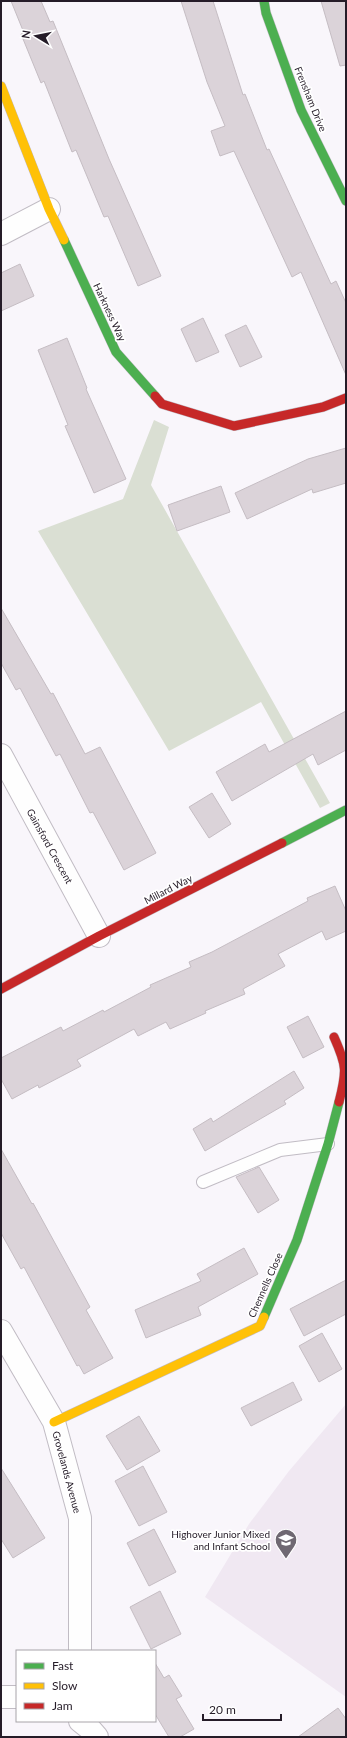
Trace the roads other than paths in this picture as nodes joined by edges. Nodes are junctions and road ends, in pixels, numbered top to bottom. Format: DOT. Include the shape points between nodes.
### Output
graph roads {
  1 [pos="264,1"];
  2 [pos="1,86"];
  3 [pos="346,201"];
  4 [pos="49,209"];
  5 [pos="1,234"];
  6 [pos="346,398"];
  7 [pos="1,755"];
  8 [pos="346,810"];
  9 [pos="99,936"];
  10 [pos="1,988"];
  11 [pos="334,1037"];
  12 [pos="328,1144"];
  13 [pos="203,1182"];
  14 [pos="1,1331"];
  15 [pos="54,1422"];
  16 [pos="80,1650"];
  17 [pos="1,1697"];
  18 [pos="16,1697"];
  19 [pos="81,1722"];
  20 [pos="97,1737"];
  1 -- 3 [label="street, Frensham Drive" via="301,110"];
  2 -- 4 [label="street, Harkness Way"];
  4 -- 5 [label="street"];
  4 -- 6 [label="street, Harkness Way" via="116,352 162,404 234,426 323,407"];
  7 -- 9 [label="street, Gainsford Crescent"];
  8 -- 9 [label="street, Millard Way"];
  9 -- 10 [label="street, Millard Way"];
  11 -- 12 [label="street, Chennells Close" via="344,1060 345,1078"];
  12 -- 13 [label="lane" via="280,1150"];
  12 -- 15 [label="street, Chennells Close" via="297,1240 260,1326"];
  14 -- 15 [label="street, Grovelands Avenue"];
  15 -- 16 [label="street, Grovelands Avenue" via="80,1518"];
  17 -- 18 [label="street"];
  19 -- 20 [label="street"];
}
